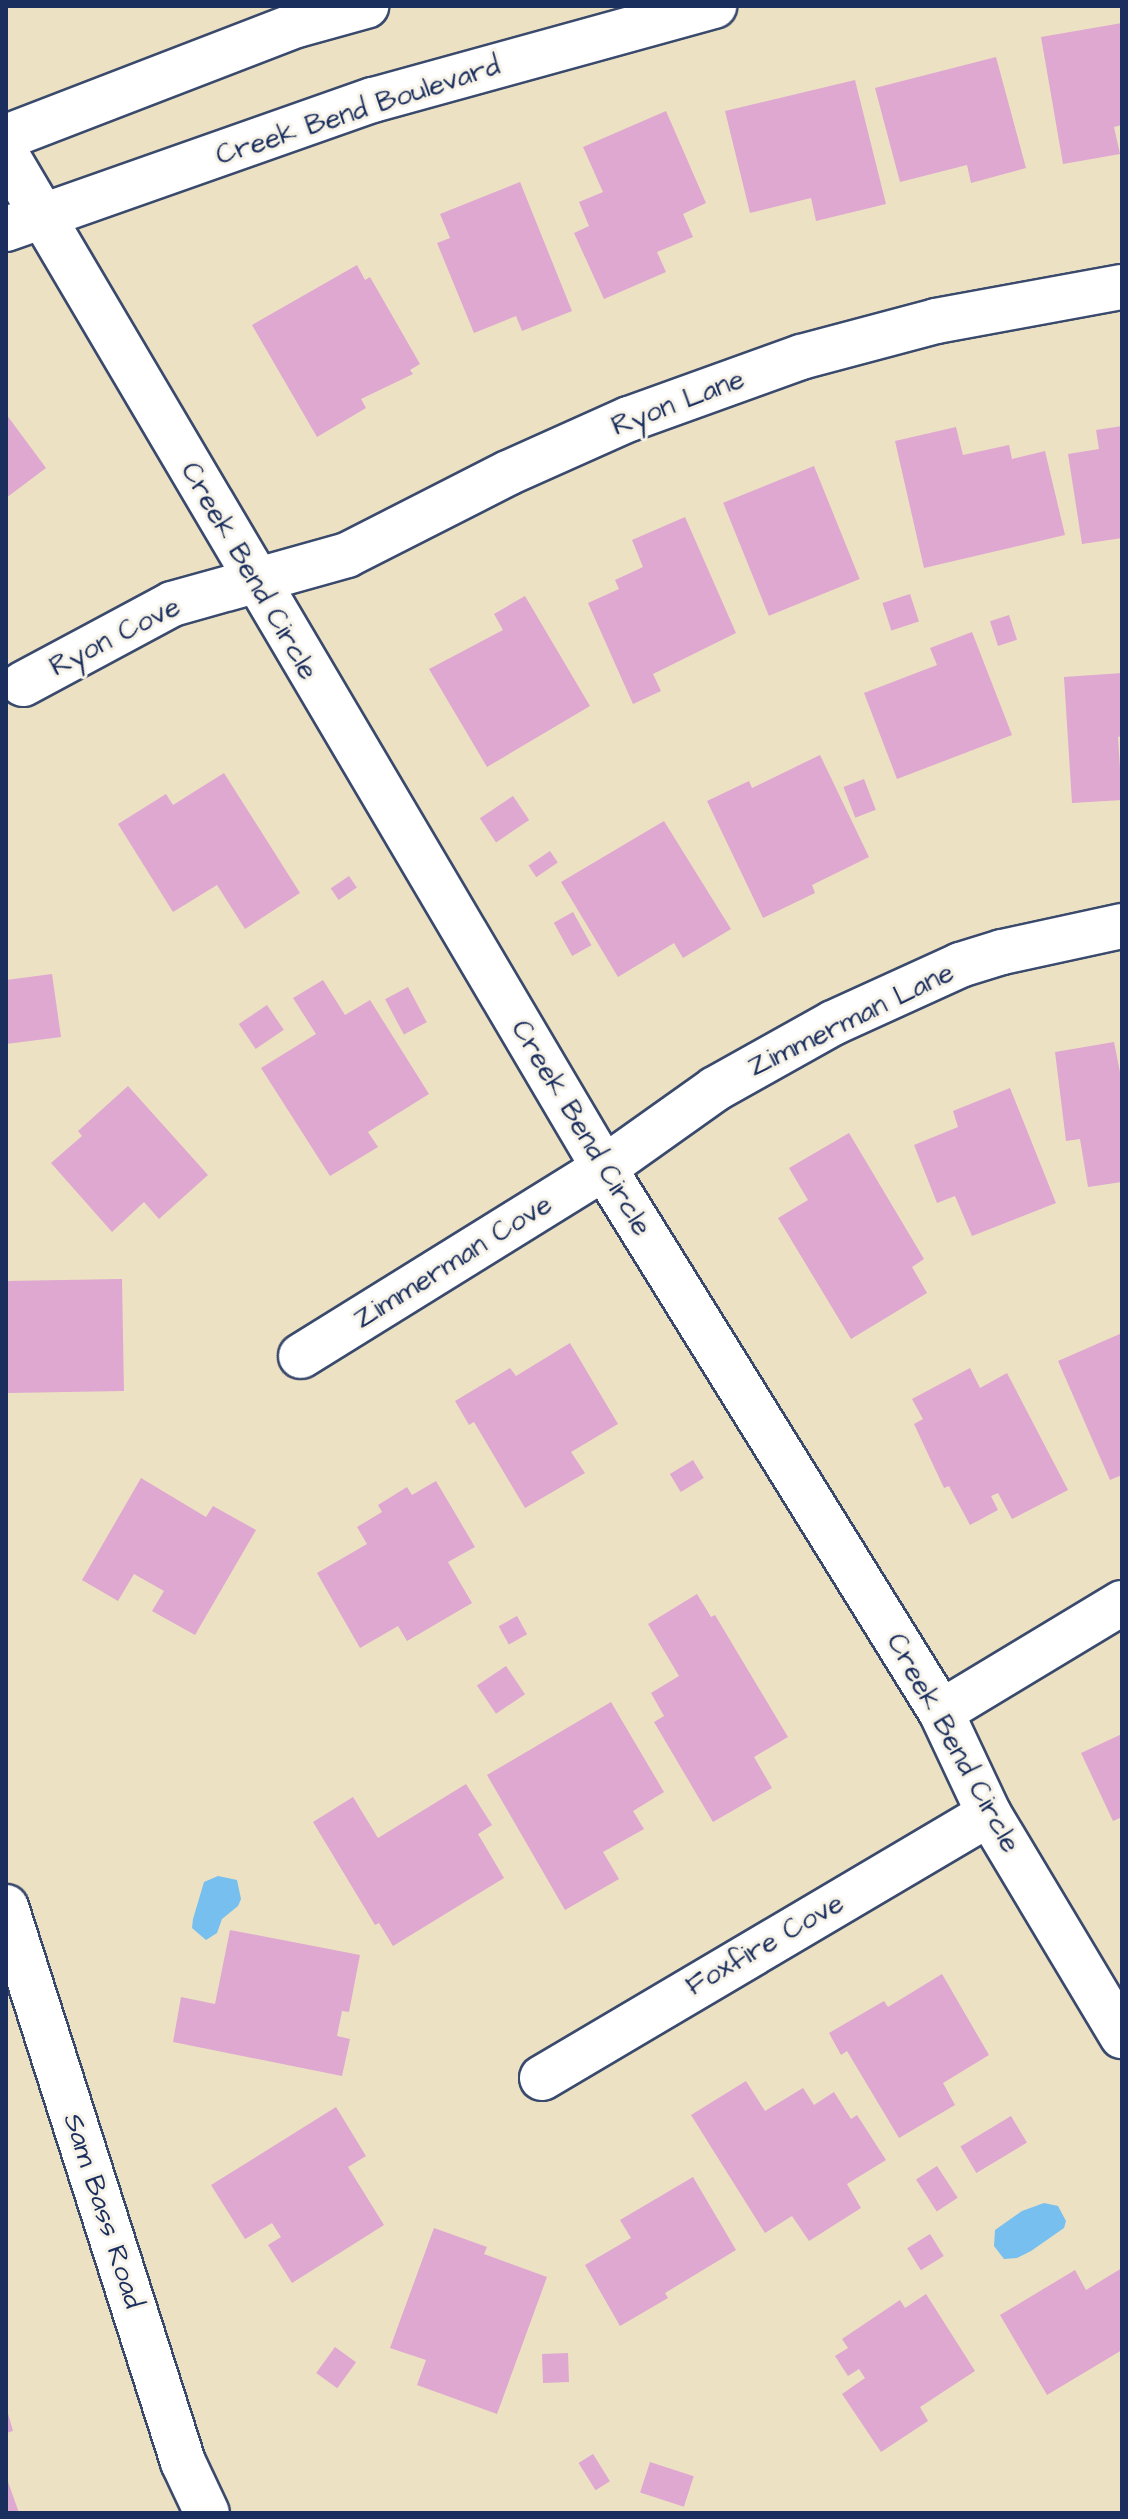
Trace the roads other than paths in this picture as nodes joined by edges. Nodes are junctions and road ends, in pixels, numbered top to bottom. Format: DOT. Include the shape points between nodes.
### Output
graph roads {
  1 [pos="366,6"];
  2 [pos="714,6"];
  3 [pos="6,137"];
  4 [pos="6,154"];
  5 [pos="24,223"];
  6 [pos="1122,287"];
  7 [pos="255,580"];
  8 [pos="23,684"];
  9 [pos="1122,926"];
  10 [pos="604,1168"];
  11 [pos="301,1356"];
  12 [pos="1122,1603"];
  13 [pos="941,1712"];
  14 [pos="989,1814"];
  15 [pos="6,1907"];
  16 [pos="1122,2036"];
  17 [pos="542,2078"];
  18 [pos="207,2513"];
  1 -- 3 [label="street" via="297,25"];
  2 -- 5 [label="street, Creek Bend Boulevard" via="373,100"];
  4 -- 5 [label="street, Creek Bend Circle"];
  5 -- 7 [label="street, Creek Bend Circle"];
  6 -- 7 [label="street, Ryon Lane" via="936,321 801,357 629,419 347,555"];
  7 -- 8 [label="street, Ryon Cove" via="172,604"];
  7 -- 10 [label="street, Creek Bend Circle"];
  9 -- 10 [label="street, Zimmerman Lane" via="960,965 833,1023 715,1089"];
  10 -- 11 [label="street, Zimmerman Cove"];
  10 -- 13 [label="street, Creek Bend Circle"];
  12 -- 13 [label="street"];
  13 -- 14 [label="street, Creek Bend Circle"];
  14 -- 16 [label="street, Creek Bend Circle"];
  14 -- 17 [label="street, Foxfire Cove"];
  15 -- 18 [label="street, Sam Bass Road" via="183,2462"];
}
